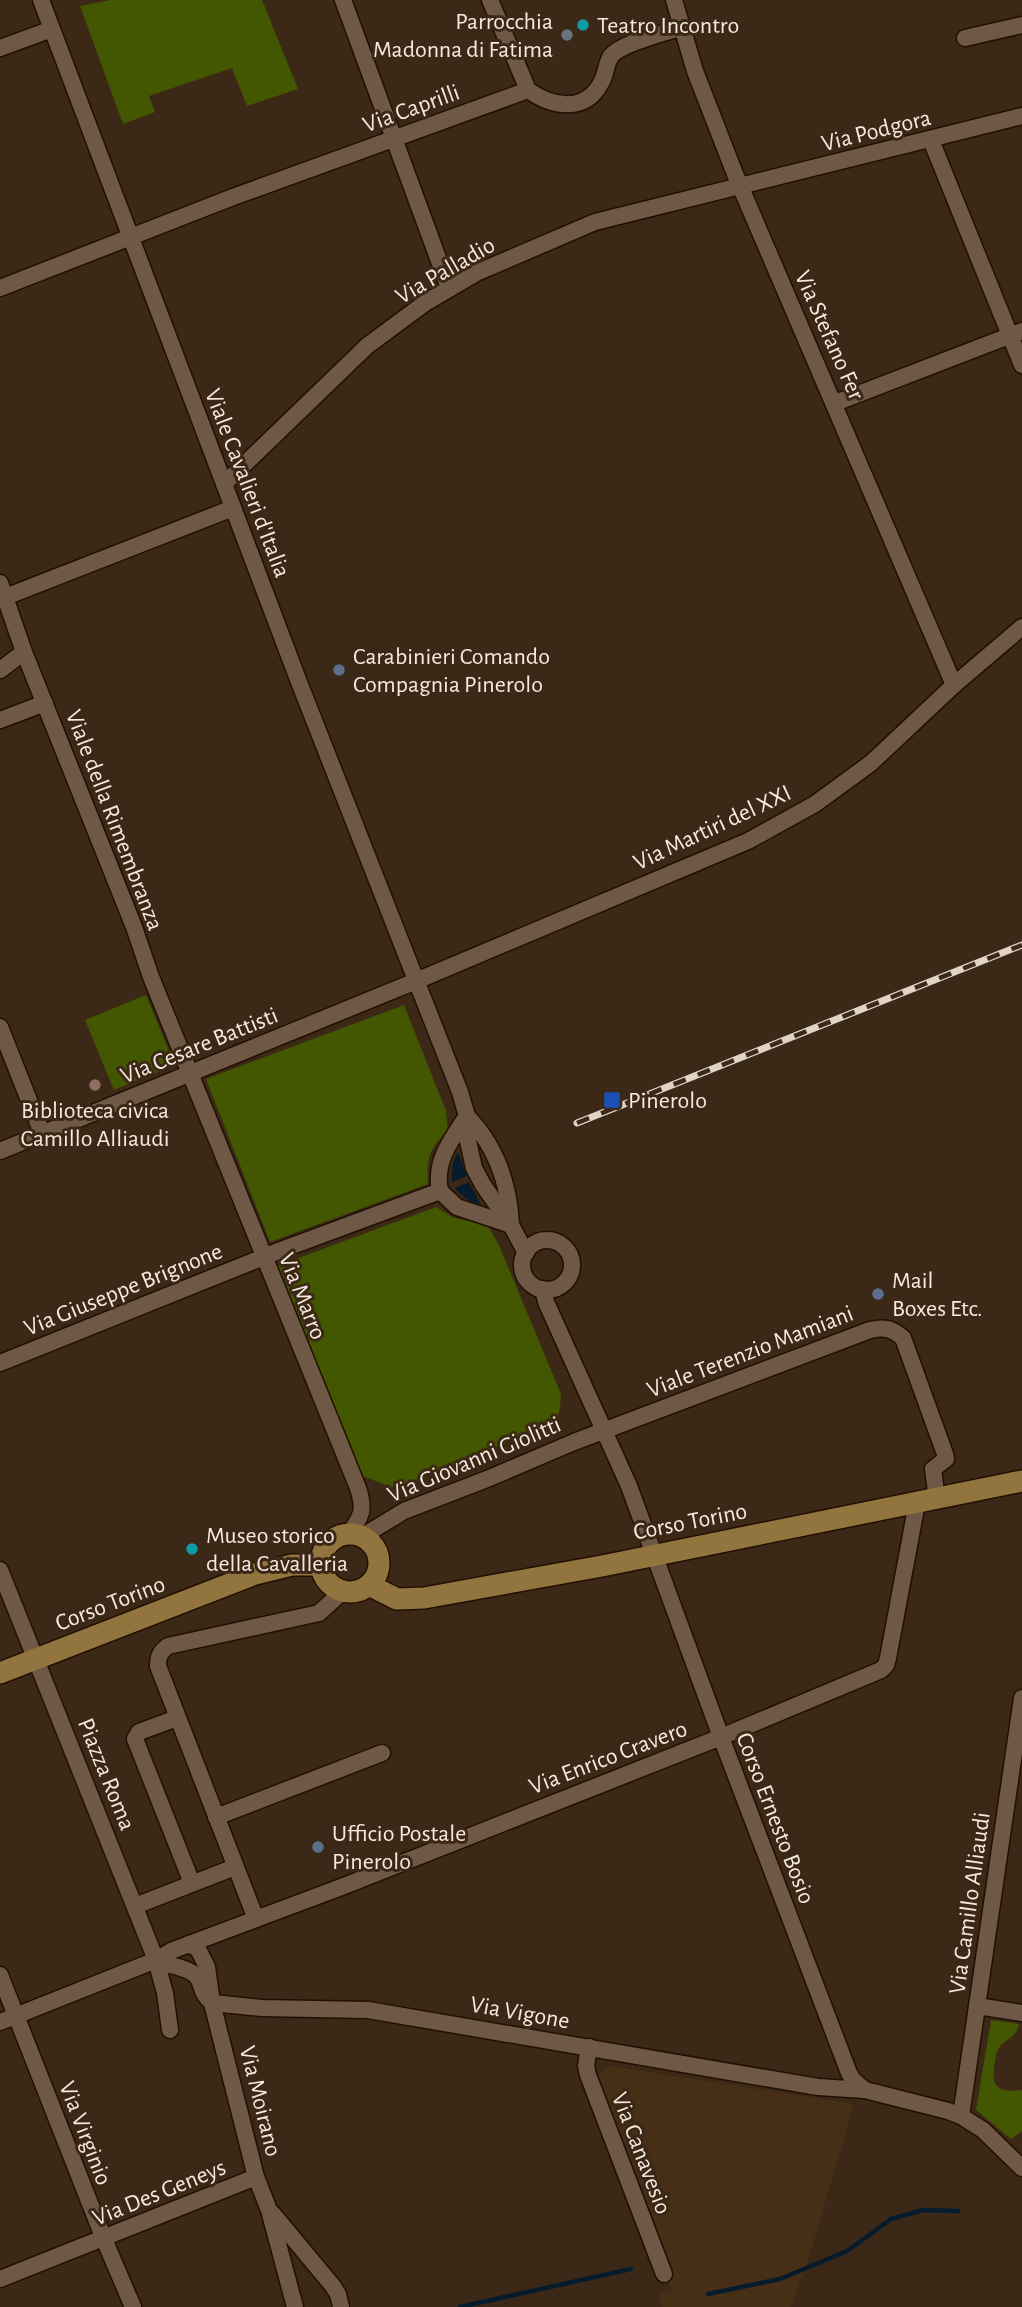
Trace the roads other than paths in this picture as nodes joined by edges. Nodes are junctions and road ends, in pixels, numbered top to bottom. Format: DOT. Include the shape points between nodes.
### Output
graph roads {
  1 [pos="41,0"];
  2 [pos="343,0"];
  3 [pos="490,0"];
  4 [pos="674,0"];
  5 [pos="1022,25"];
  6 [pos="682,27"];
  7 [pos="52,29"];
  8 [pos="965,38"];
  9 [pos="0,48"];
  10 [pos="527,90"];
  11 [pos="1022,116"];
  12 [pos="394,139"];
  13 [pos="931,140"];
  14 [pos="740,187"];
  15 [pos="131,237"];
  16 [pos="0,288"];
  17 [pos="449,288"];
  18 [pos="1016,334"];
  19 [pos="1022,365"];
  20 [pos="835,403"];
  21 [pos="223,484"];
  22 [pos="233,508"];
  23 [pos="2,593"];
  24 [pos="1022,627"];
  25 [pos="24,652"];
  26 [pos="0,670"];
  27 [pos="954,685"];
  28 [pos="45,703"];
  29 [pos="0,720"];
  30 [pos="416,981"];
  31 [pos="0,1027"];
  32 [pos="190,1074"];
  33 [pos="467,1115"];
  34 [pos="43,1133"];
  35 [pos="0,1151"];
  36 [pos="432,1194"];
  37 [pos="511,1225"];
  38 [pos="526,1253"];
  39 [pos="264,1258"];
  40 [pos="543,1289"];
  41 [pos="0,1363"];
  42 [pos="605,1431"];
  43 [pos="1022,1481"];
  44 [pos="927,1501"];
  45 [pos="357,1535"];
  46 [pos="654,1555"];
  47 [pos="321,1565"];
  48 [pos="0,1570"];
  49 [pos="369,1585"];
  50 [pos="343,1591"];
  51 [pos="37,1659"];
  52 [pos="0,1673"];
  53 [pos="1022,1698"];
  54 [pos="177,1718"];
  55 [pos="721,1737"];
  56 [pos="382,1753"];
  57 [pos="1016,1782"];
  58 [pos="216,1817"];
  59 [pos="235,1867"];
  60 [pos="192,1883"];
  61 [pos="135,1906"];
  62 [pos="256,1919"];
  63 [pos="190,1944"];
  64 [pos="156,1960"];
  65 [pos="189,1972"];
  66 [pos="0,1975"];
  67 [pos="212,2003"];
  68 [pos="976,2006"];
  69 [pos="1022,2013"];
  70 [pos="16,2016"];
  71 [pos="0,2022"];
  72 [pos="170,2030"];
  73 [pos="589,2047"];
  74 [pos="849,2073"];
  75 [pos="818,2087"];
  76 [pos="865,2090"];
  77 [pos="961,2116"];
  78 [pos="1022,2168"];
  79 [pos="256,2177"];
  80 [pos="270,2210"];
  81 [pos="103,2239"];
  82 [pos="664,2274"];
  83 [pos="0,2279"];
  84 [pos="293,2301"];
  85 [pos="133,2307"];
  86 [pos="308,2307"];
  87 [pos="341,2307"];
  1 -- 7 [label="street, Viale Cavalieri d'Italia"];
  2 -- 12 [label="street"];
  3 -- 10 [label="street"];
  4 -- 6 [label="street, Via Stefano Fer"];
  5 -- 8 [label="street"];
  6 -- 10 [label="street" via="611,55 603,80 584,100 554,104"];
  6 -- 14 [label="street, Via Stefano Fer"];
  7 -- 9 [label="street"];
  7 -- 15 [label="street, Viale Cavalieri d'Italia"];
  10 -- 12 [label="street, Via Caprilli"];
  11 -- 13 [label="street, Via Podgora"];
  12 -- 15 [label="street, Via Caprilli"];
  12 -- 17 [label="street"];
  13 -- 14 [label="street, Via Podgora"];
  13 -- 18 [label="street"];
  14 -- 17 [label="street, Via Palladio" via="596,222"];
  14 -- 20 [label="street, Via Stefano Fer"];
  15 -- 16 [label="street, Via Caprilli"];
  15 -- 21 [label="street, Viale Cavalieri d'Italia"];
  17 -- 21 [label="street, Via Palladio" via="367,346"];
  18 -- 19 [label="street"];
  18 -- 20 [label="street"];
  20 -- 27 [label="street, Via Stefano Fer"];
  21 -- 22 [label="street, Viale Cavalieri d'Italia"];
  22 -- 23 [label="street"];
  22 -- 30 [label="street, Viale Cavalieri d'Italia"];
  23 -- 25 [label="street, Viale della Rimembranza"];
  24 -- 27 [label="street, Via Martiri del XXI"];
  25 -- 26 [label="street"];
  25 -- 28 [label="street, Viale della Rimembranza"];
  27 -- 30 [label="street, Via Martiri del XXI" via="871,763 816,804 748,841"];
  28 -- 29 [label="street"];
  28 -- 32 [label="street, Viale della Rimembranza"];
  30 -- 32 [label="street, Via Cesare Battisti"];
  30 -- 33 [label="street, Viale Cavalieri d'Italia"];
  31 -- 34 [label="street"];
  32 -- 34 [label="street, Via Cesare Battisti"];
  32 -- 39 [label="street, Via Marro"];
  33 -- 36 [label="street" via="444,1151"];
  33 -- 37 [label="street" via="474,1168"];
  33 -- 37 [label="street" via="500,1165 510,1199"];
  34 -- 35 [label="street, Via Cesare Battisti"];
  36 -- 37 [label="street"];
  36 -- 39 [label="street, Via Giuseppe Brignone"];
  37 -- 38 [label="street"];
  38 -- 40 [label="street" via="525,1276"];
  38 -- 40 [label="street" via="546,1241 562,1245 568,1252 569,1277 558,1287"];
  39 -- 41 [label="street, Via Giuseppe Brignone"];
  39 -- 45 [label="street, Via Marro" via="360,1494 363,1508"];
  40 -- 42 [label="street, Corso Ernesto Bosio"];
  42 -- 44 [label="street, Viale Terenzio Mamiani" via="883,1327 903,1338 945,1454 943,1463 933,1469"];
  42 -- 45 [label="street, Via Giovanni Giolitti" via="404,1511"];
  42 -- 46 [label="street, Corso Ernesto Bosio"];
  43 -- 44 [label="main road, Corso Torino"];
  44 -- 46 [label="main road, Corso Torino"];
  44 -- 55 [label="street, Via Enrico Cravero" via="886,1665"];
  45 -- 47 [label="main road" via="332,1539 321,1555"];
  45 -- 49 [label="main road" via="377,1550 379,1569"];
  46 -- 49 [label="main road, Corso Torino" via="424,1598 397,1600"];
  46 -- 55 [label="street, Corso Ernesto Bosio"];
  47 -- 50 [label="main road" via="328,1581"];
  47 -- 51 [label="main road, Corso Torino" via="292,1565 255,1574"];
  48 -- 51 [label="street, Piazza Roma"];
  49 -- 50 [label="main road"];
  50 -- 54 [label="street" via="319,1613 168,1646 160,1653 158,1666"];
  51 -- 52 [label="main road, Corso Torino"];
  51 -- 61 [label="street, Piazza Roma"];
  53 -- 57 [label="street, Via Camillo Alliaudi"];
  54 -- 58 [label="street"];
  54 -- 60 [label="street, Piazza Roma" via="139,1732 135,1739"];
  55 -- 62 [label="street, Via Enrico Cravero"];
  55 -- 74 [label="street, Corso Ernesto Bosio"];
  56 -- 58 [label="street"];
  57 -- 68 [label="street, Via Camillo Alliaudi"];
  58 -- 59 [label="street"];
  59 -- 60 [label="street"];
  59 -- 62 [label="street"];
  60 -- 61 [label="street"];
  61 -- 64 [label="street, Piazza Roma"];
  62 -- 63 [label="street, Via Enrico Cravero"];
  63 -- 64 [label="street, Via Enrico Cravero"];
  63 -- 65 [label="street"];
  63 -- 67 [label="street, Via Moirano" via="207,1967"];
  64 -- 65 [label="street"];
  64 -- 70 [label="street, Via Enrico Cravero"];
  64 -- 72 [label="street, Piazza Roma"];
  65 -- 67 [label="street, Via Moirano" via="198,1977 203,1994"];
  66 -- 70 [label="street, Via Virginio"];
  67 -- 73 [label="street, Via Vigone" via="368,2010"];
  67 -- 79 [label="street, Via Moirano"];
  68 -- 69 [label="street"];
  68 -- 77 [label="street, Via Camillo Alliaudi"];
  70 -- 71 [label="street, Via Enrico Cravero"];
  70 -- 81 [label="street, Via Virginio"];
  73 -- 75 [label="street, Via Vigone"];
  73 -- 82 [label="street, Via Canavesio" via="588,2075"];
  74 -- 75 [label="street"];
  74 -- 76 [label="street, Corso Ernesto Bosio"];
  75 -- 76 [label="street, Via Vigone"];
  76 -- 77 [label="street, Via Vigone"];
  77 -- 78 [label="street, Via Vigone" via="984,2130"];
  79 -- 80 [label="street, Via Moirano"];
  79 -- 81 [label="street, Via Des Geneys"];
  80 -- 84 [label="street, Via Moirano"];
  80 -- 87 [label="street, Via Moirano" via="332,2285"];
  81 -- 83 [label="street, Via Des Geneys"];
  81 -- 85 [label="street, Via Virginio"];
  84 -- 86 [label="street, Via Moirano"];
}
